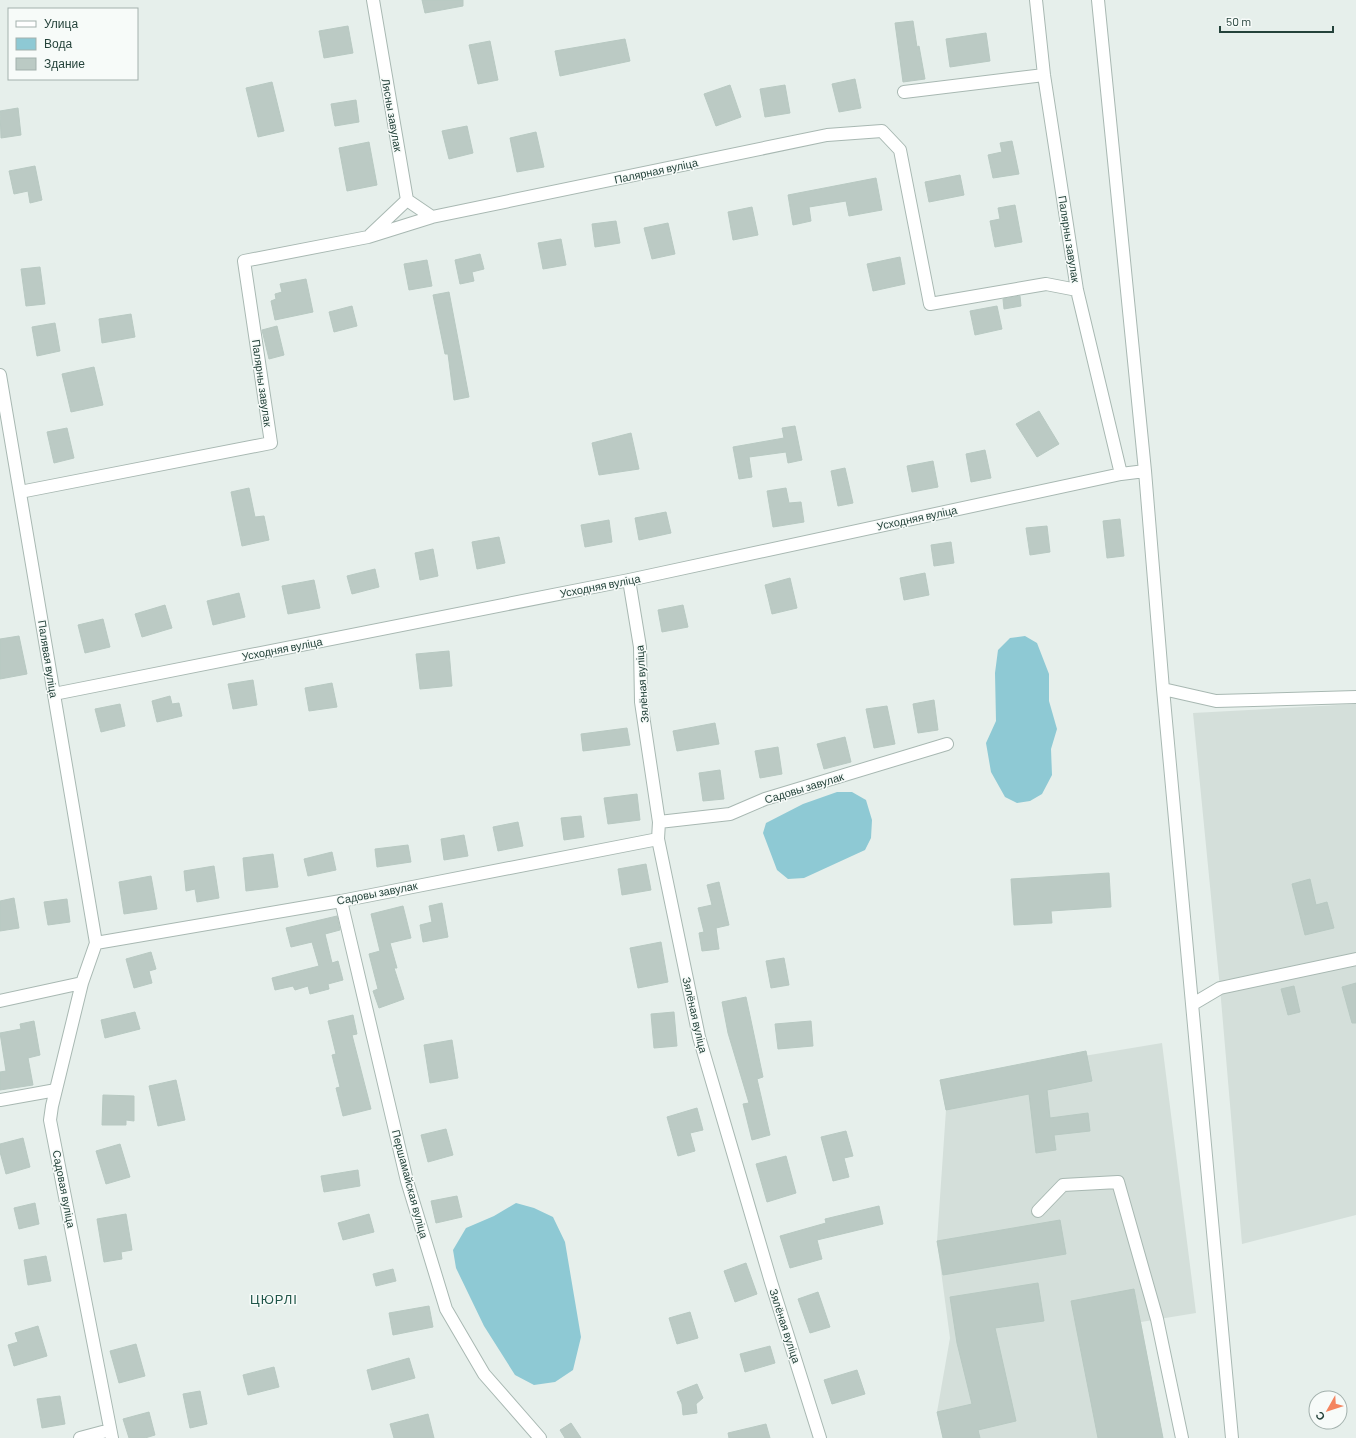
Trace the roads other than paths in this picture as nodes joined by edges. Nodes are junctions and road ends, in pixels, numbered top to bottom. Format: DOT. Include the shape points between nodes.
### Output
graph roads {
  1 [pos="373,0"];
  2 [pos="1036,0"];
  3 [pos="1098,0"];
  4 [pos="1044,75"];
  5 [pos="904,92"];
  6 [pos="406,200"];
  7 [pos="432,217"];
  8 [pos="368,237"];
  9 [pos="1077,290"];
  10 [pos="0,375"];
  11 [pos="1145,471"];
  12 [pos="1121,474"];
  13 [pos="20,492"];
  14 [pos="629,580"];
  15 [pos="1163,689"];
  16 [pos="54,694"];
  17 [pos="1356,697"];
  18 [pos="947,744"];
  19 [pos="659,822"];
  20 [pos="658,840"];
  21 [pos="341,901"];
  22 [pos="96,943"];
  23 [pos="1356,959"];
  24 [pos="82,983"];
  25 [pos="0,1001"];
  26 [pos="1193,1004"];
  27 [pos="56,1090"];
  28 [pos="0,1100"];
  29 [pos="1038,1211"];
  30 [pos="111,1434"];
  31 [pos="80,1438"];
  32 [pos="540,1438"];
  33 [pos="820,1438"];
  34 [pos="1182,1438"];
  35 [pos="1232,1438"];
  1 -- 6 [label="street, Лясны завулак"];
  2 -- 4 [label="street, Палярны завулак"];
  3 -- 11 [label="street"];
  4 -- 5 [label="street"];
  4 -- 9 [label="street, Палярны завулак"];
  6 -- 7 [label="street"];
  6 -- 8 [label="street"];
  7 -- 8 [label="street, Палярны завулак"];
  7 -- 9 [label="street, Палярная вуліца" via="828,135 882,131 900,150 930,304 1046,284"];
  8 -- 13 [label="street, Палярны завулак" via="244,261 271,443"];
  9 -- 12 [label="street, Палярны завулак"];
  10 -- 13 [label="street, Палявая вуліца"];
  11 -- 12 [label="street, Усходняя вуліца"];
  11 -- 15 [label="street"];
  12 -- 14 [label="street, Усходняя вуліца"];
  13 -- 16 [label="street, Палявая вуліца"];
  14 -- 16 [label="street, Усходняя вуліца"];
  14 -- 19 [label="street, Зялёная вуліца" via="640,647 641,702"];
  15 -- 17 [label="street" via="1216,701"];
  15 -- 26 [label="street"];
  16 -- 22 [label="street, Палявая вуліца"];
  18 -- 19 [label="street, Садовы завулак" via="765,799 730,814"];
  19 -- 20 [label="street, Зялёная вуліца"];
  20 -- 21 [label="street, Садовы завулак"];
  20 -- 33 [label="street, Зялёная вуліца" via="698,1037"];
  21 -- 22 [label="street, Садовы завулак"];
  21 -- 32 [label="street, Першамайская вуліца" via="407,1182 446,1309 484,1374"];
  22 -- 24 [label="street, Садовая вуліца"];
  23 -- 26 [label="street" via="1220,988"];
  24 -- 25 [label="street"];
  24 -- 27 [label="street, Садовая вуліца"];
  26 -- 35 [label="street"];
  27 -- 28 [label="street"];
  27 -- 30 [label="street, Садовая вуліца" via="50,1120"];
  29 -- 34 [label="street" via="1063,1185 1118,1182 1157,1319"];
  30 -- 31 [label="street"];
}
